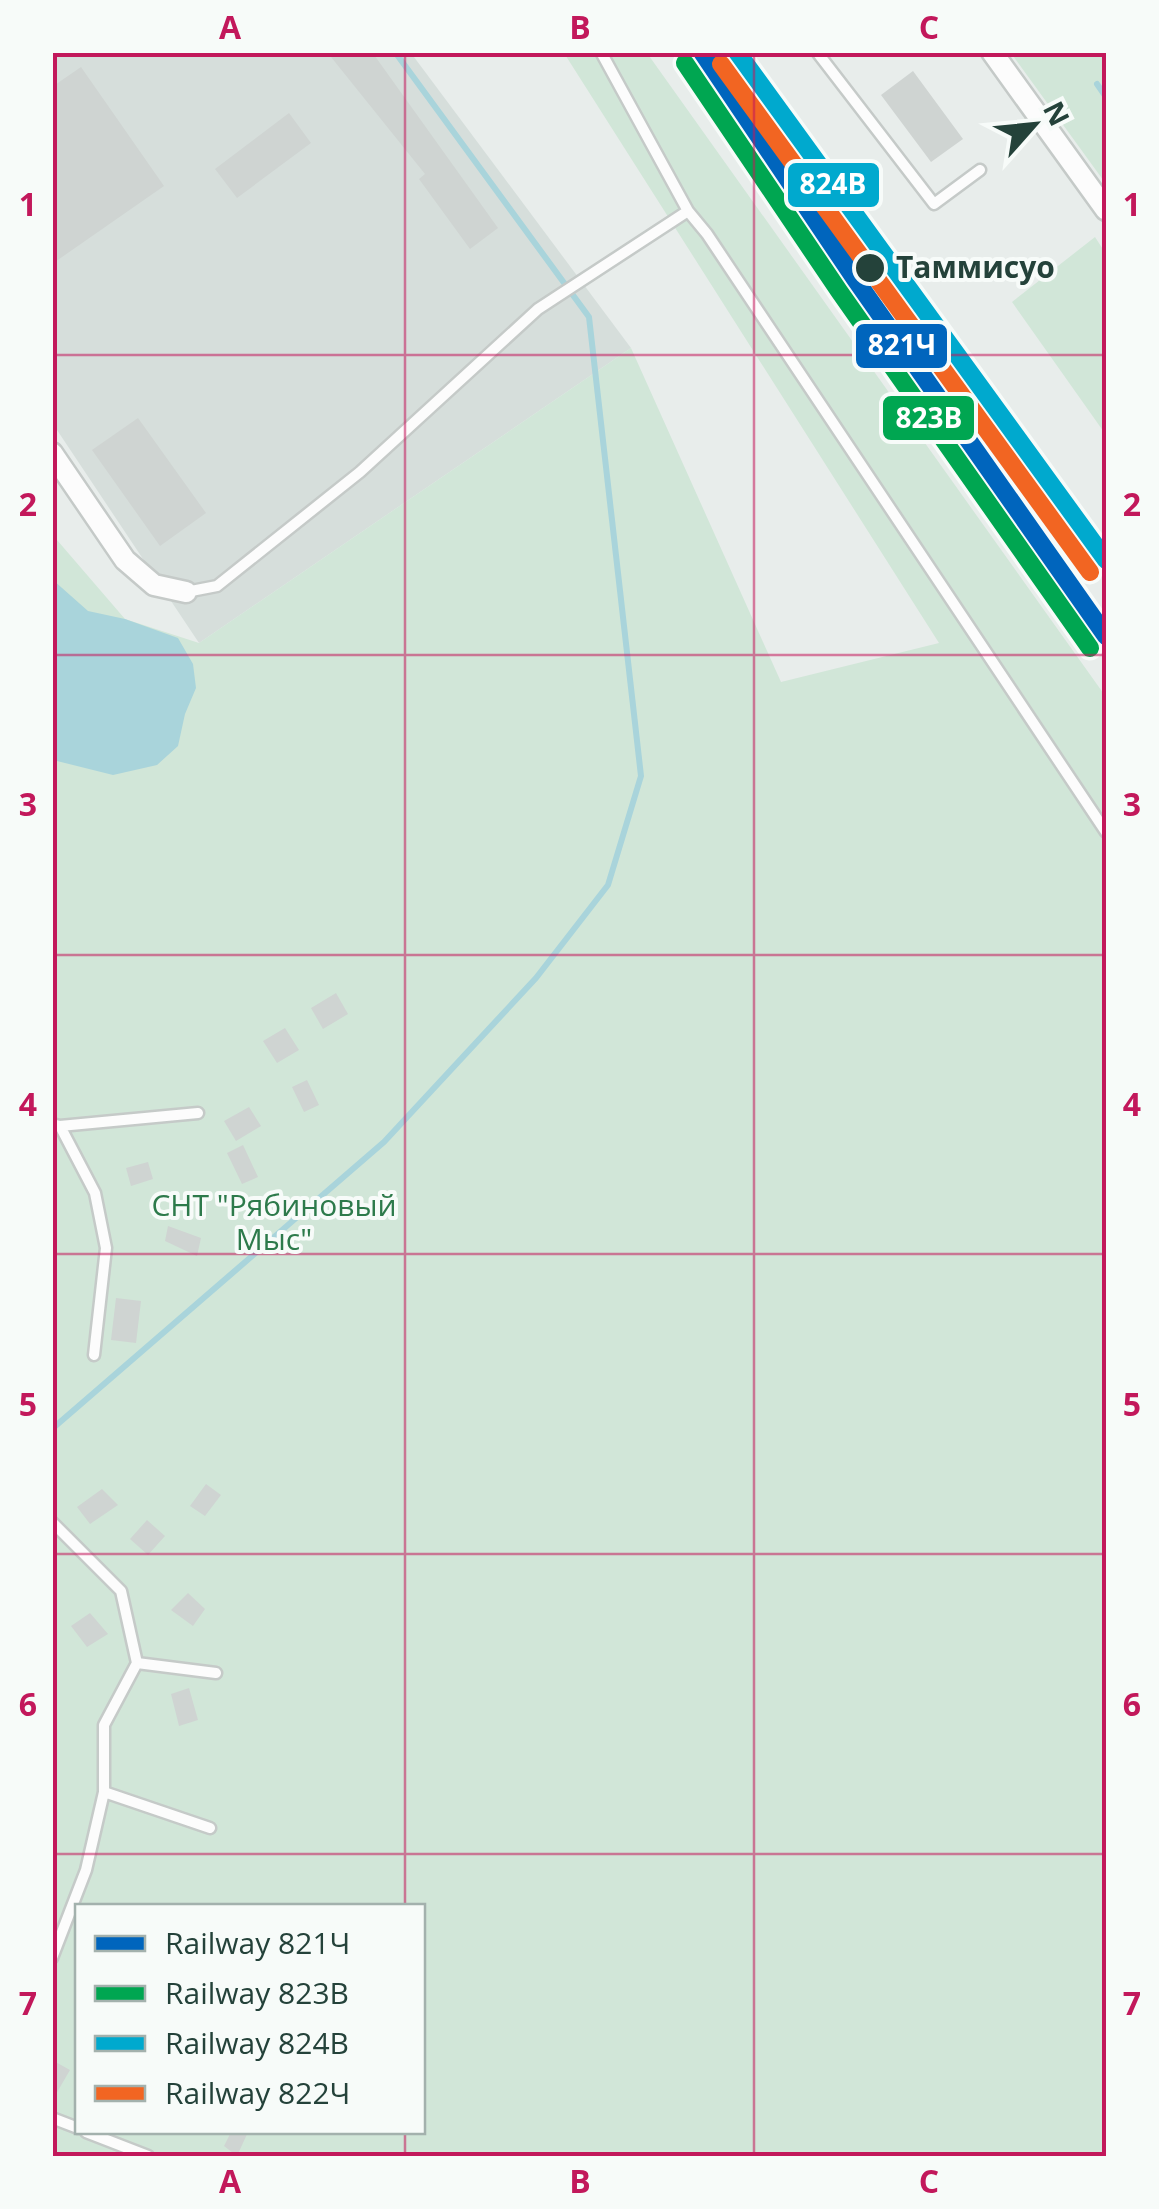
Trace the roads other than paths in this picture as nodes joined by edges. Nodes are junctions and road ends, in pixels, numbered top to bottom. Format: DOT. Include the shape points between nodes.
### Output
graph roads {
  1 [pos="601,52"];
  2 [pos="817,52"];
  3 [pos="992,52"];
  4 [pos="980,170"];
  5 [pos="1106,210"];
  6 [pos="688,211"];
  7 [pos="52,453"];
  8 [pos="186,592"];
  9 [pos="1106,832"];
  10 [pos="198,1113"];
  11 [pos="56,1125"];
  12 [pos="94,1355"];
  13 [pos="52,1522"];
  14 [pos="137,1663"];
  15 [pos="216,1673"];
  16 [pos="104,1792"];
  17 [pos="210,1828"];
  18 [pos="52,1958"];
  19 [pos="91,2134"];
  20 [pos="148,2156"];
  1 -- 6 [label="lane"];
  2 -- 4 [label="lane" via="934,204"];
  3 -- 5 [label="street"];
  6 -- 8 [label="lane" via="538,309 360,472 216,586"];
  6 -- 9 [label="lane"];
  7 -- 8 [label="street" via="125,560 154,585"];
  10 -- 11 [label="lane"];
  11 -- 12 [label="lane" via="94,1193 106,1248"];
  13 -- 14 [label="lane" via="121,1591"];
  14 -- 15 [label="lane"];
  14 -- 16 [label="lane" via="104,1724"];
  16 -- 17 [label="lane"];
  16 -- 18 [label="lane" via="86,1870"];
  19 -- 20 [label="lane"];
}
